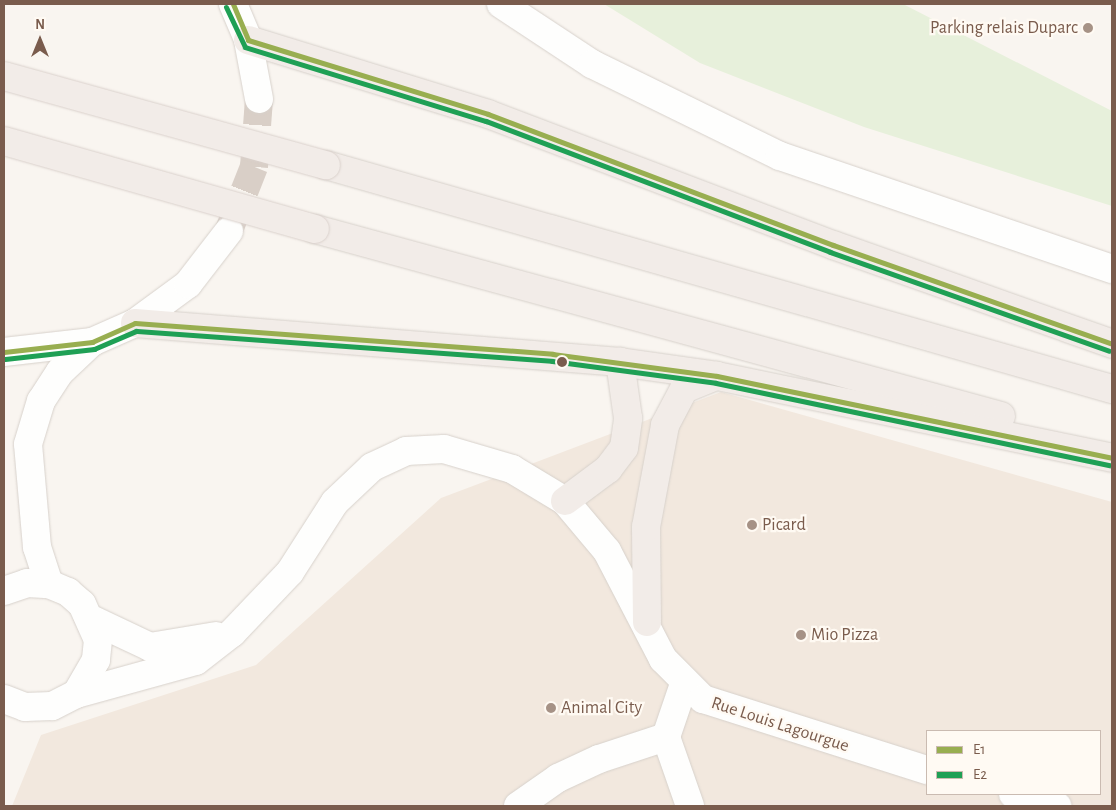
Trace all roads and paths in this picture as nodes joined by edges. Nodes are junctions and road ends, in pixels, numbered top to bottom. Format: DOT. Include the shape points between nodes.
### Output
graph roads {
  1 [pos="232,4"];
  2 [pos="501,4"];
  3 [pos="248,40"];
  4 [pos="4,76"];
  5 [pos="259,99"];
  6 [pos="4,141"];
  7 [pos="229,231"];
  8 [pos="1112,269"];
  9 [pos="135,323"];
  10 [pos="92,342"];
  11 [pos="1112,344"];
  12 [pos="4,352"];
  13 [pos="620,362"];
  14 [pos="717,376"];
  15 [pos="1112,389"];
  16 [pos="1112,446"];
  17 [pos="1112,458"];
  18 [pos="565,501"];
  19 [pos="49,584"];
  20 [pos="4,591"];
  21 [pos="93,620"];
  22 [pos="647,622"];
  23 [pos="232,633"];
  24 [pos="684,684"];
  25 [pos="76,694"];
  26 [pos="11,708"];
  27 [pos="666,737"];
  28 [pos="926,770"];
  29 [pos="1017,795"];
  30 [pos="518,806"];
  31 [pos="690,806"];
  32 [pos="1057,806"];
  1 -- 3 [label="main road"];
  2 -- 8 [label="main road" via="592,64 780,156"];
  3 -- 5 [label="main road"];
  3 -- 11 [label="highway" via="488,114 833,245"];
  4 -- 15 [label="highway, bridge"];
  6 -- 16 [label="highway, bridge"];
  7 -- 9 [label="main road" via="188,284"];
  9 -- 10 [label="main road"];
  9 -- 13 [label="highway"];
  10 -- 12 [label="main road"];
  10 -- 19 [label="main road" via="60,372 42,401 28,444 37,547"];
  13 -- 14 [label="highway"];
  13 -- 18 [label="highway" via="628,418 624,448 608,469"];
  14 -- 17 [label="highway"];
  14 -- 22 [label="highway" via="684,389 665,425 646,527"];
  18 -- 22 [label="main road, Rue Louis Lagourgue" via="607,551"];
  18 -- 23 [label="main road, Rue Louis Lagourgue" via="512,469 459,451 425,448 389,456 335,502 290,572"];
  19 -- 20 [label="main road" via="27,583"];
  19 -- 21 [label="main road" via="82,604"];
  21 -- 23 [label="main road" via="150,647 182,645"];
  21 -- 25 [label="main road" via="96,660"];
  22 -- 24 [label="main road, Rue Louis Lagourgue" via="663,659"];
  23 -- 25 [label="main road, Rue Louis Lagourgue" via="196,661"];
  24 -- 27 [label="main road"];
  24 -- 28 [label="main road, Rue Louis Lagourgue" via="703,699 729,711"];
  25 -- 26 [label="main road, Rue Louis Lagourgue" via="52,706"];
  27 -- 30 [label="main road" via="599,759 558,778"];
  27 -- 31 [label="main road"];
  29 -- 32 [label="main road"];
}
